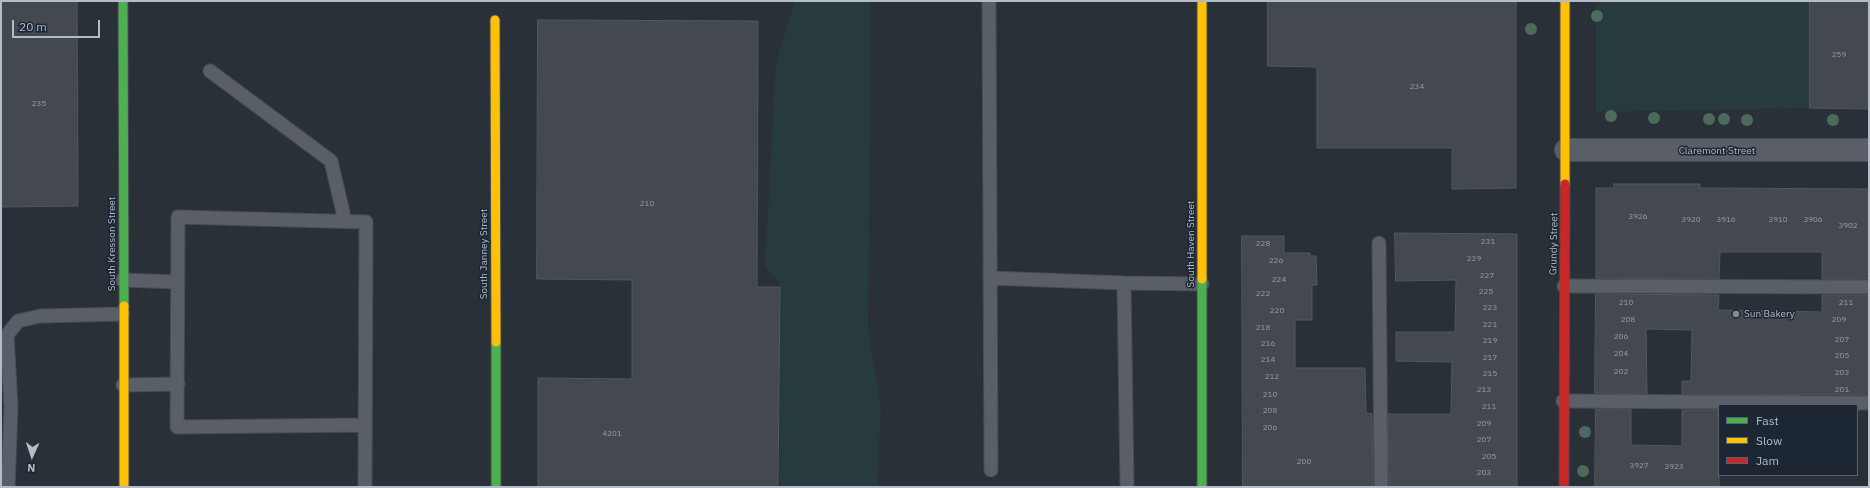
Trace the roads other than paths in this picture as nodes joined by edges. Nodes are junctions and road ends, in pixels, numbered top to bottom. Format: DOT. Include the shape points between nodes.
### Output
graph roads {
  1 [pos="123,1"];
  2 [pos="989,1"];
  3 [pos="1202,1"];
  4 [pos="1565,1"];
  5 [pos="495,20"];
  6 [pos="210,71"];
  7 [pos="1566,150"];
  8 [pos="1869,150"];
  9 [pos="345,221"];
  10 [pos="1379,243"];
  11 [pos="990,278"];
  12 [pos="122,280"];
  13 [pos="178,282"];
  14 [pos="1124,283"];
  15 [pos="1202,284"];
  16 [pos="1564,286"];
  17 [pos="1869,287"];
  18 [pos="123,314"];
  19 [pos="178,384"];
  20 [pos="123,385"];
  21 [pos="1563,401"];
  22 [pos="1869,403"];
  23 [pos="366,425"];
  24 [pos="991,470"];
  25 [pos="8,487"];
  26 [pos="124,487"];
  27 [pos="365,487"];
  28 [pos="496,487"];
  29 [pos="1127,487"];
  30 [pos="1202,487"];
  31 [pos="1381,487"];
  32 [pos="1564,487"];
  1 -- 12 [label="street, South Kresson Street"];
  2 -- 11 [label="lane"];
  3 -- 15 [label="street, South Haven Street"];
  4 -- 7 [label="street, Grundy Street"];
  5 -- 28 [label="street, South Janney Street"];
  6 -- 9 [label="lane" via="331,162"];
  7 -- 8 [label="street, Claremont Street"];
  7 -- 16 [label="street, Grundy Street"];
  9 -- 13 [label="lane" via="178,217"];
  9 -- 23 [label="lane" via="366,222"];
  10 -- 31 [label="lane"];
  11 -- 14 [label="lane"];
  11 -- 24 [label="lane"];
  12 -- 13 [label="lane"];
  12 -- 18 [label="street, South Kresson Street"];
  13 -- 19 [label="lane"];
  14 -- 15 [label="lane"];
  14 -- 29 [label="lane"];
  15 -- 30 [label="street, South Haven Street"];
  16 -- 17 [label="lane"];
  16 -- 21 [label="street, Grundy Street"];
  18 -- 20 [label="street, South Kresson Street"];
  18 -- 25 [label="lane" via="40,316 18,321 7,335 11,407"];
  19 -- 20 [label="lane"];
  19 -- 23 [label="lane" via="177,427"];
  20 -- 26 [label="street, South Kresson Street"];
  21 -- 22 [label="lane"];
  21 -- 32 [label="street, Grundy Street"];
  23 -- 27 [label="lane"];
}
